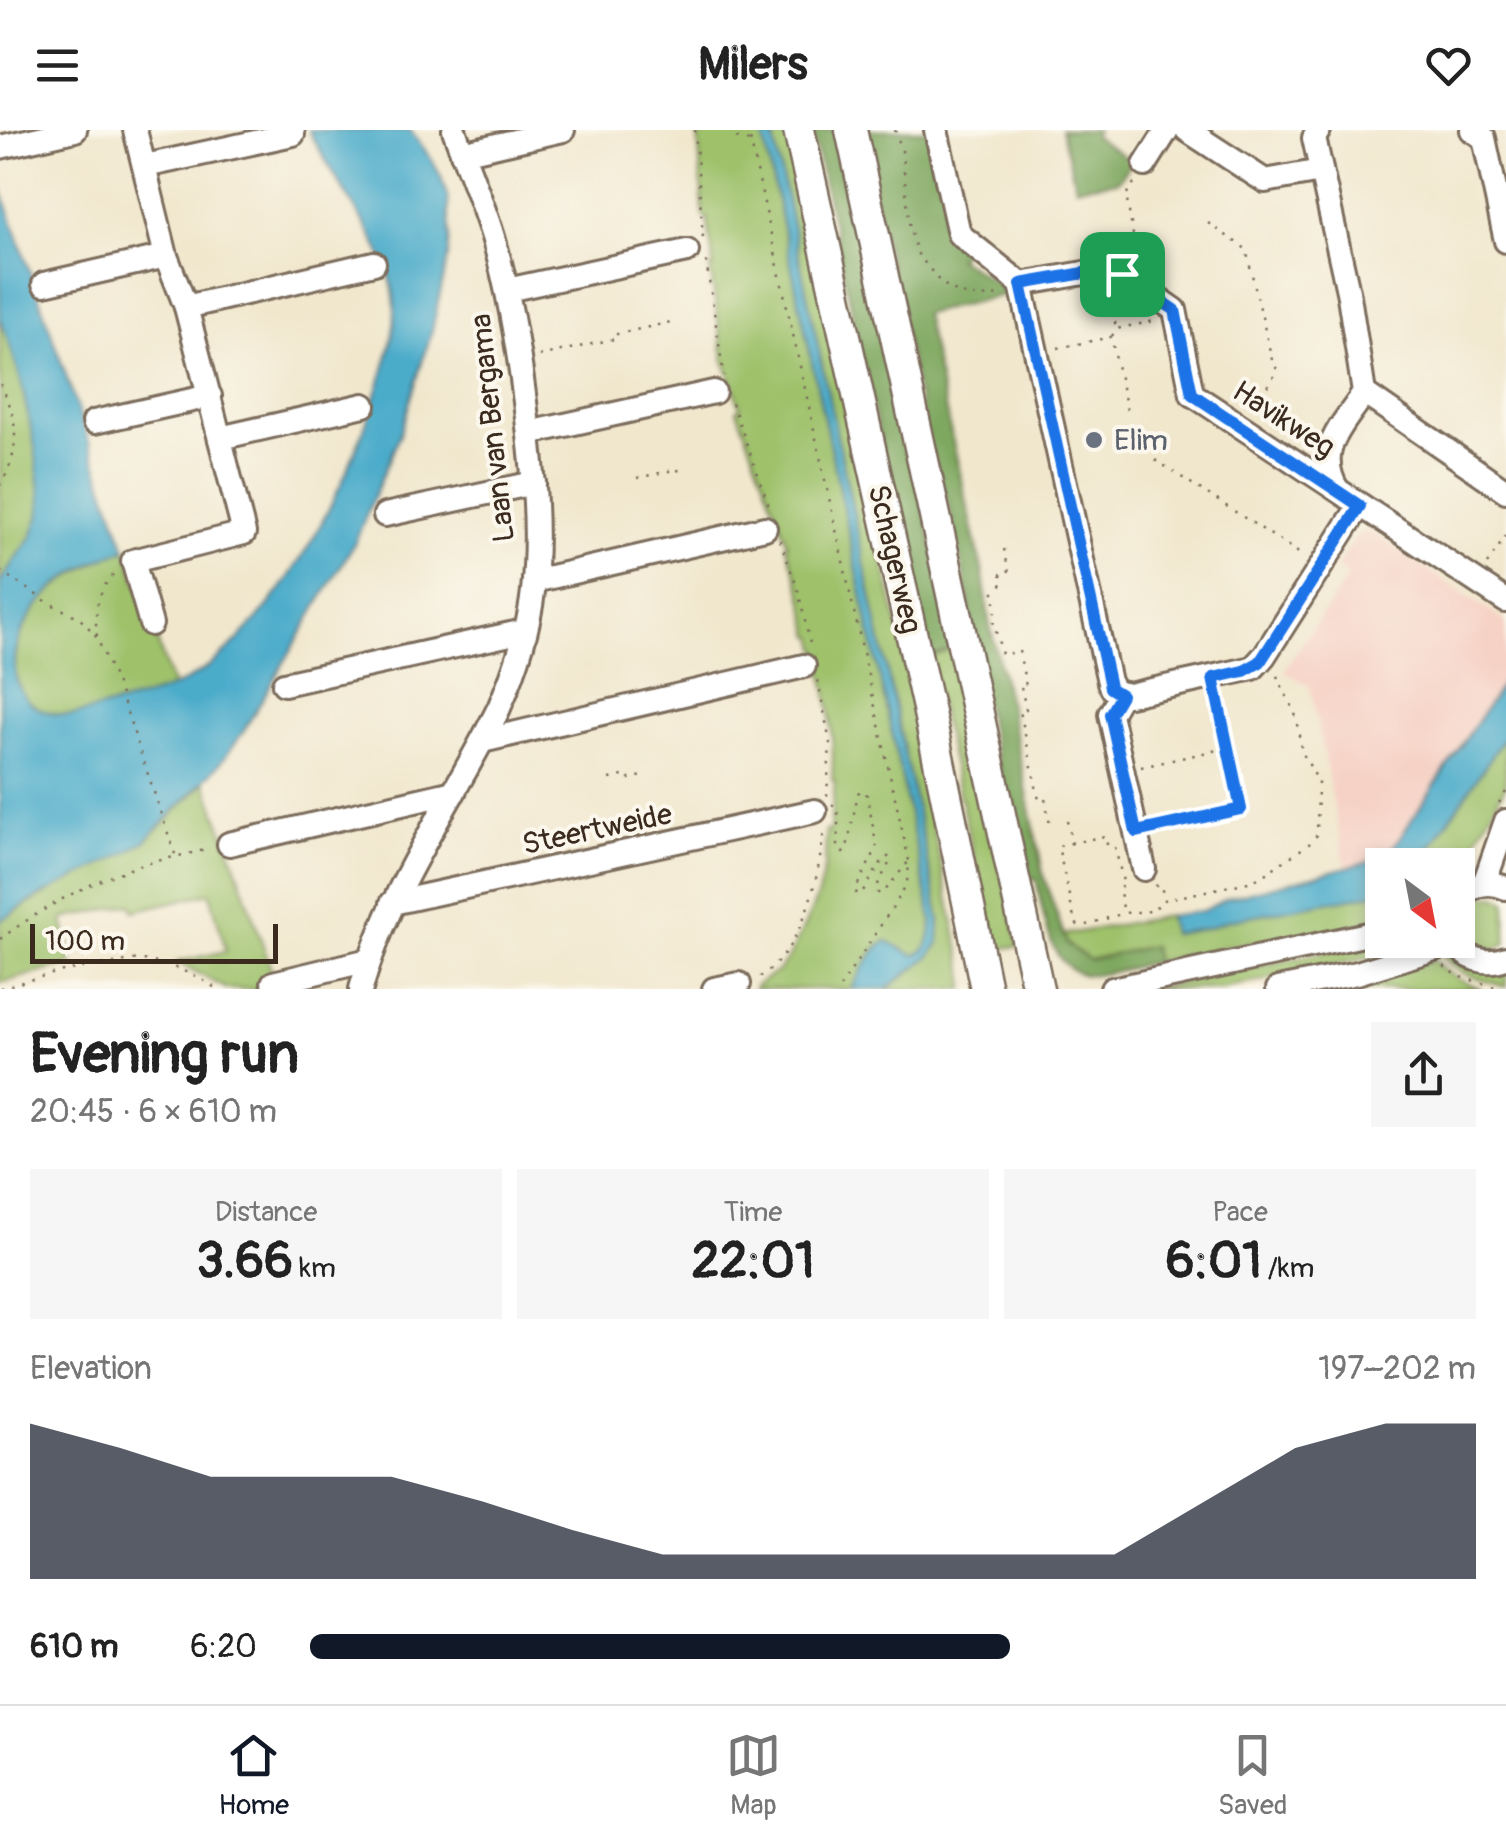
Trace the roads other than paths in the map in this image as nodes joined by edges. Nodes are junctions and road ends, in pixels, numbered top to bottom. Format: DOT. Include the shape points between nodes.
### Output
graph roads {
  1 [pos="75,130"];
  2 [pos="135,130"];
  3 [pos="454,130"];
  4 [pos="563,130"];
  5 [pos="799,130"];
  6 [pos="851,130"];
  7 [pos="936,130"];
  8 [pos="1168,130"];
  9 [pos="1188,130"];
  10 [pos="1319,130"];
  11 [pos="1472,130"];
  12 [pos="293,134"];
  13 [pos="0,147"];
  14 [pos="462,153"];
  15 [pos="1145,165"];
  16 [pos="145,166"];
  17 [pos="1321,171"];
  18 [pos="1506,241"];
  19 [pos="687,250"];
  20 [pos="166,256"];
  21 [pos="374,263"];
  22 [pos="44,284"];
  23 [pos="1021,289"];
  24 [pos="507,290"];
  25 [pos="186,307"];
  26 [pos="723,389"];
  27 [pos="1364,393"];
  28 [pos="210,396"];
  29 [pos="364,405"];
  30 [pos="94,422"];
  31 [pos="529,434"];
  32 [pos="220,438"];
  33 [pos="1502,480"];
  34 [pos="534,483"];
  35 [pos="1337,489"];
  36 [pos="1360,506"];
  37 [pos="385,515"];
  38 [pos="772,526"];
  39 [pos="534,580"];
  40 [pos="1506,601"];
  41 [pos="152,624"];
  42 [pos="524,631"];
  43 [pos="811,664"];
  44 [pos="284,684"];
  45 [pos="1121,695"];
  46 [pos="482,741"];
  47 [pos="454,792"];
  48 [pos="822,813"];
  49 [pos="1506,821"];
  50 [pos="229,844"];
  51 [pos="1144,869"];
  52 [pos="1495,886"];
  53 [pos="392,903"];
  54 [pos="1365,936"];
  55 [pos="1404,958"];
  56 [pos="1472,958"];
  57 [pos="369,960"];
  58 [pos="1505,961"];
  59 [pos="273,983"];
  60 [pos="739,984"];
  61 [pos="361,989"];
  62 [pos="714,989"];
  63 [pos="986,989"];
  64 [pos="1038,989"];
  65 [pos="1112,989"];
  66 [pos="1278,989"];
  1 -- 13 [label="street"];
  2 -- 16 [label="street"];
  3 -- 14 [label="street, Laan van Bergama"];
  4 -- 14 [label="street"];
  5 -- 63 [label="main road, Schagerweg"];
  6 -- 64 [label="main road, Schagerweg"];
  7 -- 23 [label="street" via="959,234"];
  8 -- 15 [label="street"];
  9 -- 17 [label="street" via="1265,181"];
  10 -- 17 [label="street" via="1314,138"];
  11 -- 18 [label="street" via="1484,138"];
  12 -- 16 [label="street"];
  14 -- 24 [label="street, Laan van Bergama"];
  16 -- 20 [label="street"];
  17 -- 27 [label="street"];
  19 -- 24 [label="street"];
  20 -- 22 [label="street"];
  20 -- 25 [label="street"];
  21 -- 25 [label="street"];
  23 -- 35 [label="street, Havikweg" via="1112,272 1175,310 1192,394"];
  23 -- 45 [label="street" via="1110,688"];
  24 -- 31 [label="street, Laan van Bergama"];
  25 -- 28 [label="street"];
  26 -- 31 [label="street"];
  27 -- 33 [label="street"];
  27 -- 35 [label="street" via="1328,448"];
  28 -- 30 [label="street"];
  28 -- 32 [label="street"];
  29 -- 32 [label="street"];
  31 -- 34 [label="street, Laan van Bergama"];
  32 -- 41 [label="street" via="244,533 133,561"];
  34 -- 37 [label="street"];
  34 -- 39 [label="street, Laan van Bergama"];
  35 -- 36 [label="street, Havikweg"];
  36 -- 40 [label="street, Havikweg"];
  36 -- 45 [label="street" via="1253,668"];
  38 -- 39 [label="street"];
  39 -- 42 [label="street, Laan van Bergama"];
  42 -- 44 [label="street"];
  42 -- 46 [label="street, Laan van Bergama"];
  43 -- 46 [label="street"];
  45 -- 51 [label="street" via="1110,714 1129,840"];
  46 -- 47 [label="street, Laan van Bergama"];
  47 -- 50 [label="street"];
  47 -- 53 [label="street, Laan van Bergama"];
  48 -- 53 [label="street, Steertweide"];
  49 -- 52 [label="street"];
  53 -- 57 [label="street, Laan van Bergama"];
  54 -- 65 [label="street"];
  55 -- 66 [label="street"];
  56 -- 58 [label="street"];
  57 -- 59 [label="street"];
  57 -- 61 [label="street, Laan van Bergama"];
  60 -- 62 [label="street"];
}
